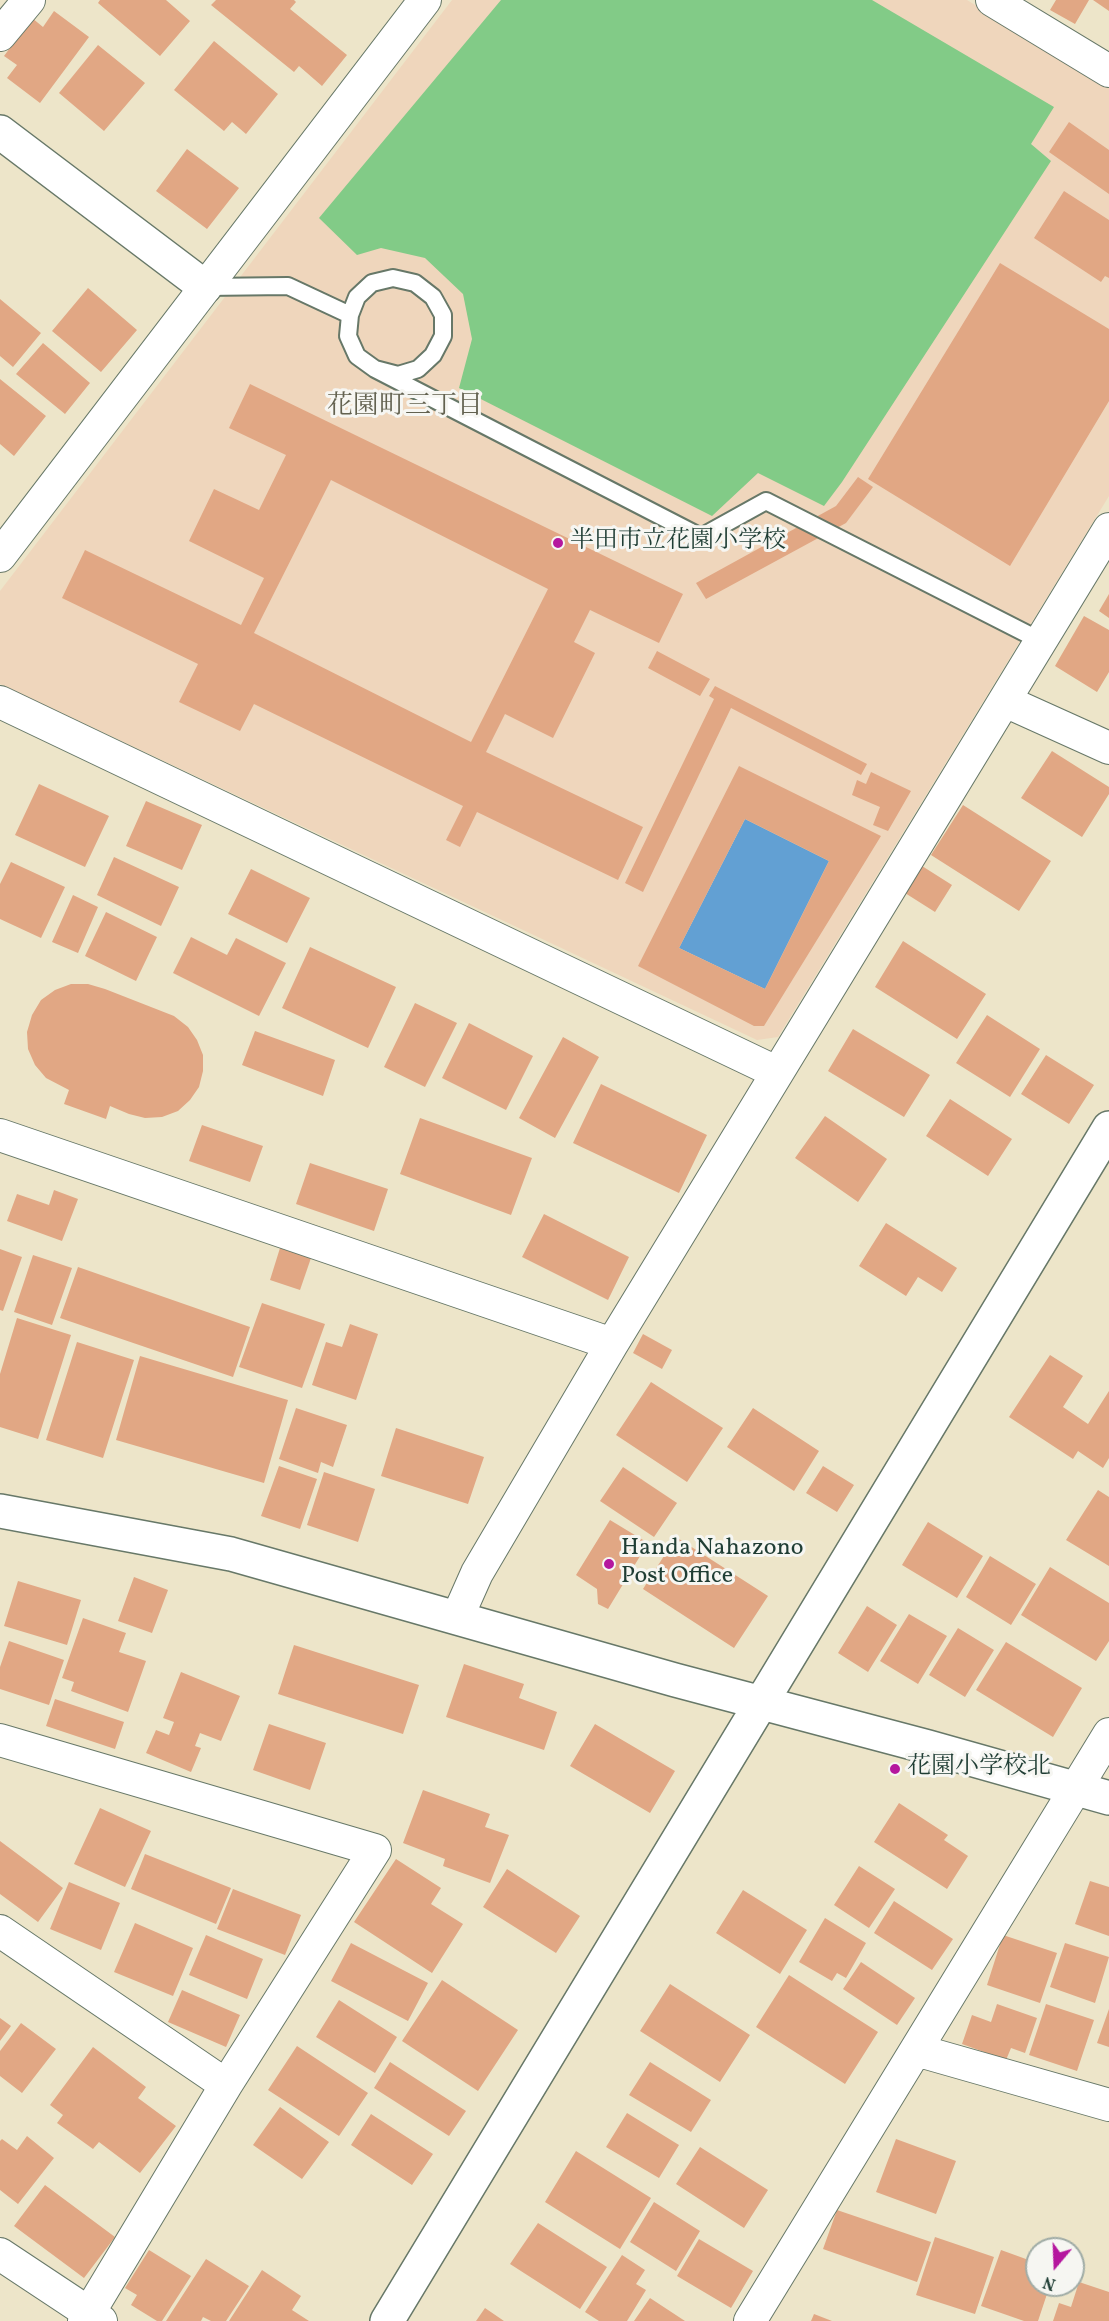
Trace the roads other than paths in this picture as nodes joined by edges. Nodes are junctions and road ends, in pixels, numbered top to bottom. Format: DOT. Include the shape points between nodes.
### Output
graph roads {
  1 [pos="29,0"];
  2 [pos="426,0"];
  3 [pos="992,0"];
  4 [pos="0,35"];
  5 [pos="1109,71"];
  6 [pos="0,132"];
  7 [pos="205,287"];
  8 [pos="350,315"];
  9 [pos="375,369"];
  10 [pos="1109,529"];
  11 [pos="0,556"];
  12 [pos="1041,641"];
  13 [pos="1005,701"];
  14 [pos="0,702"];
  15 [pos="1109,748"];
  16 [pos="776,1072"];
  17 [pos="1109,1128"];
  18 [pos="0,1135"];
  19 [pos="612,1344"];
  20 [pos="0,1511"];
  21 [pos="457,1618"];
  22 [pos="762,1704"];
  23 [pos="1109,1734"];
  24 [pos="0,1740"];
  25 [pos="1075,1788"];
  26 [pos="1109,1797"];
  27 [pos="0,1932"];
  28 [pos="916,2050"];
  29 [pos="226,2085"];
  30 [pos="1109,2105"];
  31 [pos="0,2253"];
  32 [pos="91,2318"];
  33 [pos="387,2321"];
  34 [pos="750,2321"];
  1 -- 4 [label="street"];
  2 -- 7 [label="street"];
  3 -- 5 [label="street"];
  6 -- 7 [label="street"];
  7 -- 8 [label="lane" via="288,286"];
  7 -- 11 [label="street"];
  8 -- 9 [label="lane" via="348,336 357,357"];
  8 -- 9 [label="lane" via="357,297 372,283 393,278 415,283 432,297 443,315 443,336 433,355 418,369 398,375"];
  9 -- 12 [label="lane" via="701,537 766,501"];
  10 -- 12 [label="street"];
  12 -- 13 [label="street"];
  13 -- 15 [label="street"];
  13 -- 16 [label="street"];
  14 -- 16 [label="street"];
  16 -- 19 [label="street"];
  17 -- 22 [label="street"];
  18 -- 19 [label="street"];
  19 -- 21 [label="street" via="477,1573"];
  20 -- 21 [label="street" via="231,1554"];
  21 -- 22 [label="street"];
  22 -- 25 [label="street"];
  22 -- 33 [label="street"];
  23 -- 25 [label="street"];
  24 -- 29 [label="street" via="375,1850"];
  25 -- 26 [label="street"];
  25 -- 28 [label="street"];
  27 -- 29 [label="street"];
  28 -- 30 [label="street"];
  28 -- 34 [label="street"];
  29 -- 32 [label="street"];
  31 -- 32 [label="street"];
}
